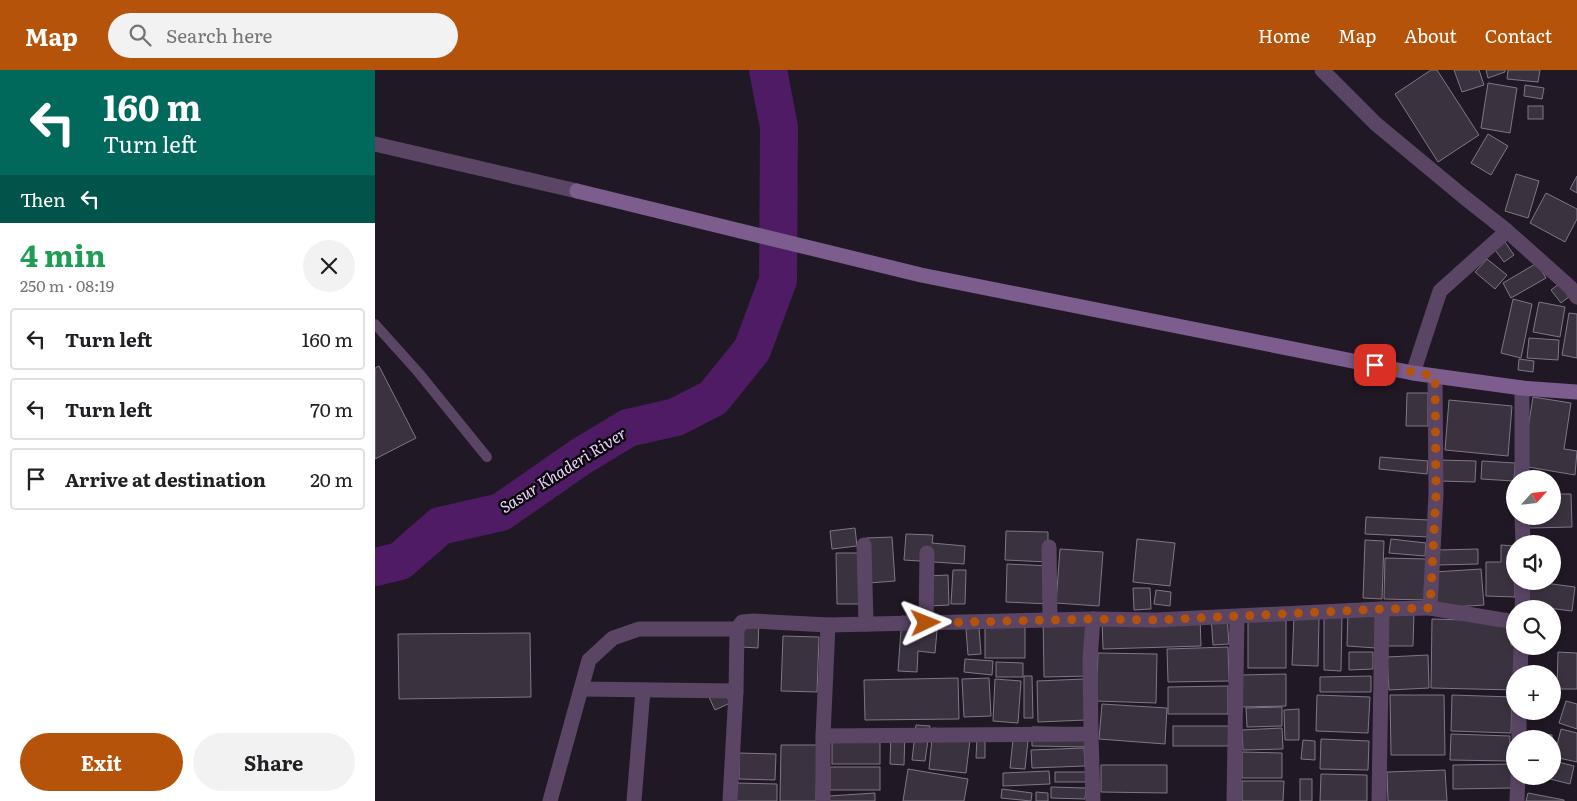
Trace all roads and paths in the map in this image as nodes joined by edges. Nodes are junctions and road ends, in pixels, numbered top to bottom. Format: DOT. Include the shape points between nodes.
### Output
graph roads {
  1 [pos="1328,72"];
  2 [pos="375,144"];
  3 [pos="1507,231"];
  4 [pos="1577,297"];
  5 [pos="375,324"];
  6 [pos="1413,373"];
  7 [pos="1435,376"];
  8 [pos="1521,388"];
  9 [pos="1577,392"];
  10 [pos="487,457"];
  11 [pos="1522,470"];
  12 [pos="864,545"];
  13 [pos="1049,546"];
  14 [pos="927,553"];
  15 [pos="1430,608"];
  16 [pos="1382,609"];
  17 [pos="1237,617"];
  18 [pos="1093,619"];
  19 [pos="1049,620"];
  20 [pos="1506,621"];
  21 [pos="926,623"];
  22 [pos="866,624"];
  23 [pos="828,625"];
  24 [pos="737,629"];
  25 [pos="581,689"];
  26 [pos="643,690"];
  27 [pos="736,691"];
  28 [pos="1091,734"];
  29 [pos="823,736"];
  30 [pos="1518,785"];
  31 [pos="550,801"];
  32 [pos="634,801"];
  33 [pos="731,801"];
  34 [pos="823,801"];
  35 [pos="1093,801"];
  36 [pos="1234,801"];
  37 [pos="1379,801"];
  38 [pos="1517,801"];
  1 -- 3 [label="street" via="1377,124"];
  2 -- 6 [label="street" via="921,275"];
  3 -- 4 [label="street" via="1570,286"];
  3 -- 6 [label="street" via="1440,291"];
  5 -- 10 [label="lane"];
  6 -- 7 [label="street"];
  7 -- 8 [label="street"];
  7 -- 15 [label="street" via="1436,494"];
  8 -- 9 [label="street"];
  8 -- 11 [label="street"];
  12 -- 22 [label="street"];
  13 -- 19 [label="street"];
  14 -- 21 [label="street"];
  15 -- 16 [label="street"];
  15 -- 20 [label="street"];
  16 -- 17 [label="street"];
  16 -- 37 [label="street"];
  17 -- 18 [label="street"];
  17 -- 36 [label="street"];
  18 -- 19 [label="street"];
  18 -- 28 [label="street"];
  19 -- 21 [label="street"];
  21 -- 22 [label="street"];
  22 -- 23 [label="street"];
  23 -- 24 [label="street" via="755,621 742,622"];
  23 -- 29 [label="street"];
  24 -- 25 [label="street" via="639,629 613,638 589,660"];
  24 -- 27 [label="street"];
  25 -- 26 [label="street"];
  25 -- 31 [label="street"];
  26 -- 27 [label="street"];
  26 -- 32 [label="street"];
  27 -- 33 [label="street"];
  28 -- 29 [label="street"];
  28 -- 35 [label="street"];
  29 -- 34 [label="street"];
  30 -- 38 [label="street"];
}
